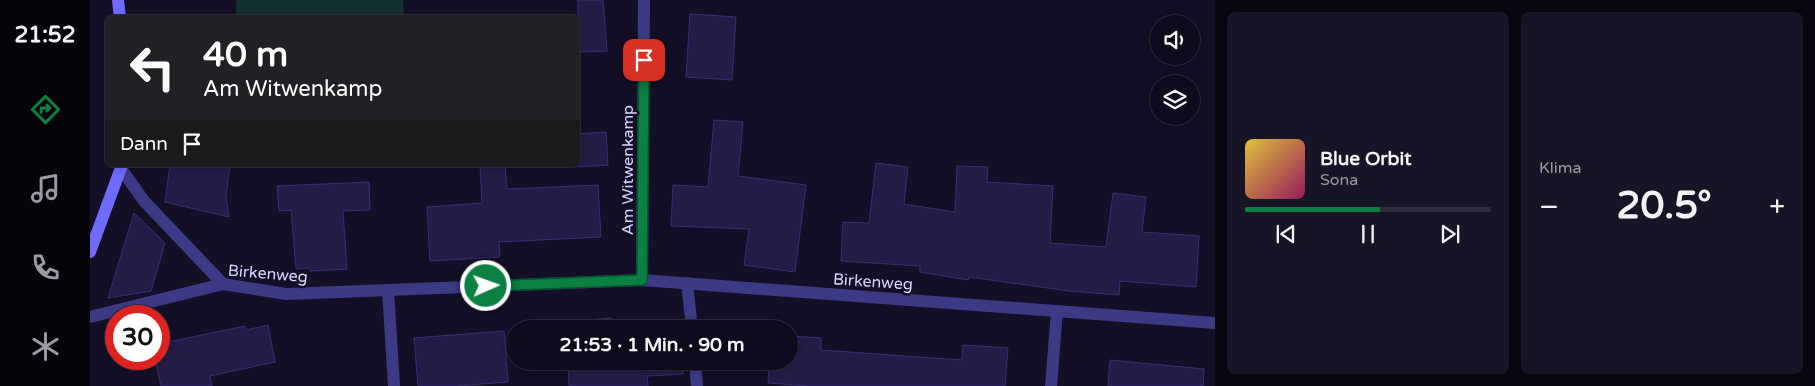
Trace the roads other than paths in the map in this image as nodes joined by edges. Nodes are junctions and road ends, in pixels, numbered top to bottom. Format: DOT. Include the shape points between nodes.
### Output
graph roads {
  1 [pos="118,0"];
  2 [pos="644,0"];
  3 [pos="120,15"];
  4 [pos="122,168"];
  5 [pos="90,252"];
  6 [pos="642,280"];
  7 [pos="687,283"];
  8 [pos="223,284"];
  9 [pos="388,290"];
  10 [pos="1057,311"];
  11 [pos="90,317"];
  12 [pos="691,320"];
  13 [pos="1215,323"];
  14 [pos="696,370"];
  15 [pos="394,386"];
  16 [pos="697,386"];
  17 [pos="1051,386"];
  1 -- 3 [label="street"];
  2 -- 6 [label="street, Am Witwenkamp"];
  4 -- 5 [label="street"];
  4 -- 8 [label="street" via="144,201"];
  6 -- 7 [label="street, Birkenweg"];
  6 -- 9 [label="street, Birkenweg"];
  7 -- 10 [label="street, Birkenweg"];
  7 -- 12 [label="street"];
  8 -- 9 [label="street, Birkenweg" via="286,294"];
  8 -- 11 [label="street, Birkenweg"];
  9 -- 15 [label="street"];
  10 -- 13 [label="street, Birkenweg"];
  10 -- 17 [label="street"];
  14 -- 16 [label="street"];
}
